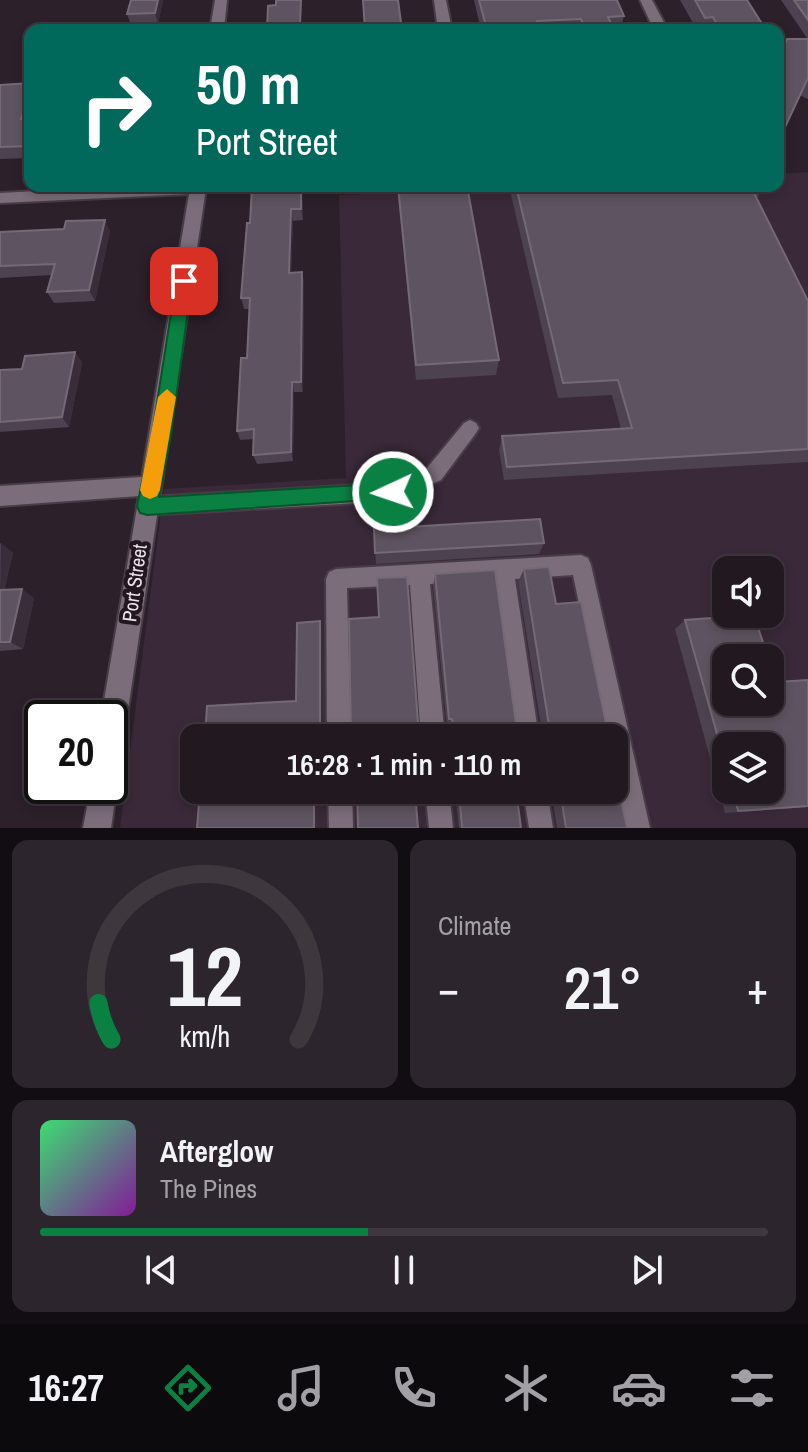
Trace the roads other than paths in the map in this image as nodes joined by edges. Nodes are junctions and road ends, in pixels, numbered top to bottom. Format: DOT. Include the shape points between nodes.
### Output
graph roads {
  1 [pos="221,0"];
  2 [pos="440,0"];
  3 [pos="646,0"];
  4 [pos="218,24"];
  5 [pos="444,24"];
  6 [pos="658,24"];
  7 [pos="108,192"];
  8 [pos="197,192"];
  9 [pos="0,198"];
  10 [pos="470,428"];
  11 [pos="0,496"];
  12 [pos="149,496"];
  13 [pos="503,569"];
  14 [pos="419,574"];
  15 [pos="117,700"];
  16 [pos="339,724"];
  17 [pos="432,724"];
  18 [pos="525,724"];
  19 [pos="101,804"];
  20 [pos="340,804"];
  21 [pos="438,804"];
  22 [pos="537,804"];
  23 [pos="97,828"];
  24 [pos="341,828"];
  25 [pos="441,828"];
  26 [pos="541,828"];
  27 [pos="638,828"];
  1 -- 4 [label="street"];
  2 -- 5 [label="street"];
  3 -- 6 [label="street"];
  7 -- 9 [label="street"];
  8 -- 12 [label="street, Port Street"];
  10 -- 12 [label="lane" via="434,474 393,492"];
  11 -- 12 [label="street"];
  12 -- 15 [label="street, Port Street"];
  13 -- 14 [label="lane"];
  13 -- 18 [label="lane"];
  13 -- 27 [label="lane" via="581,565"];
  14 -- 16 [label="lane" via="336,579"];
  14 -- 17 [label="lane"];
  19 -- 23 [label="street"];
  20 -- 24 [label="lane"];
  21 -- 25 [label="lane"];
  22 -- 26 [label="lane"];
}
